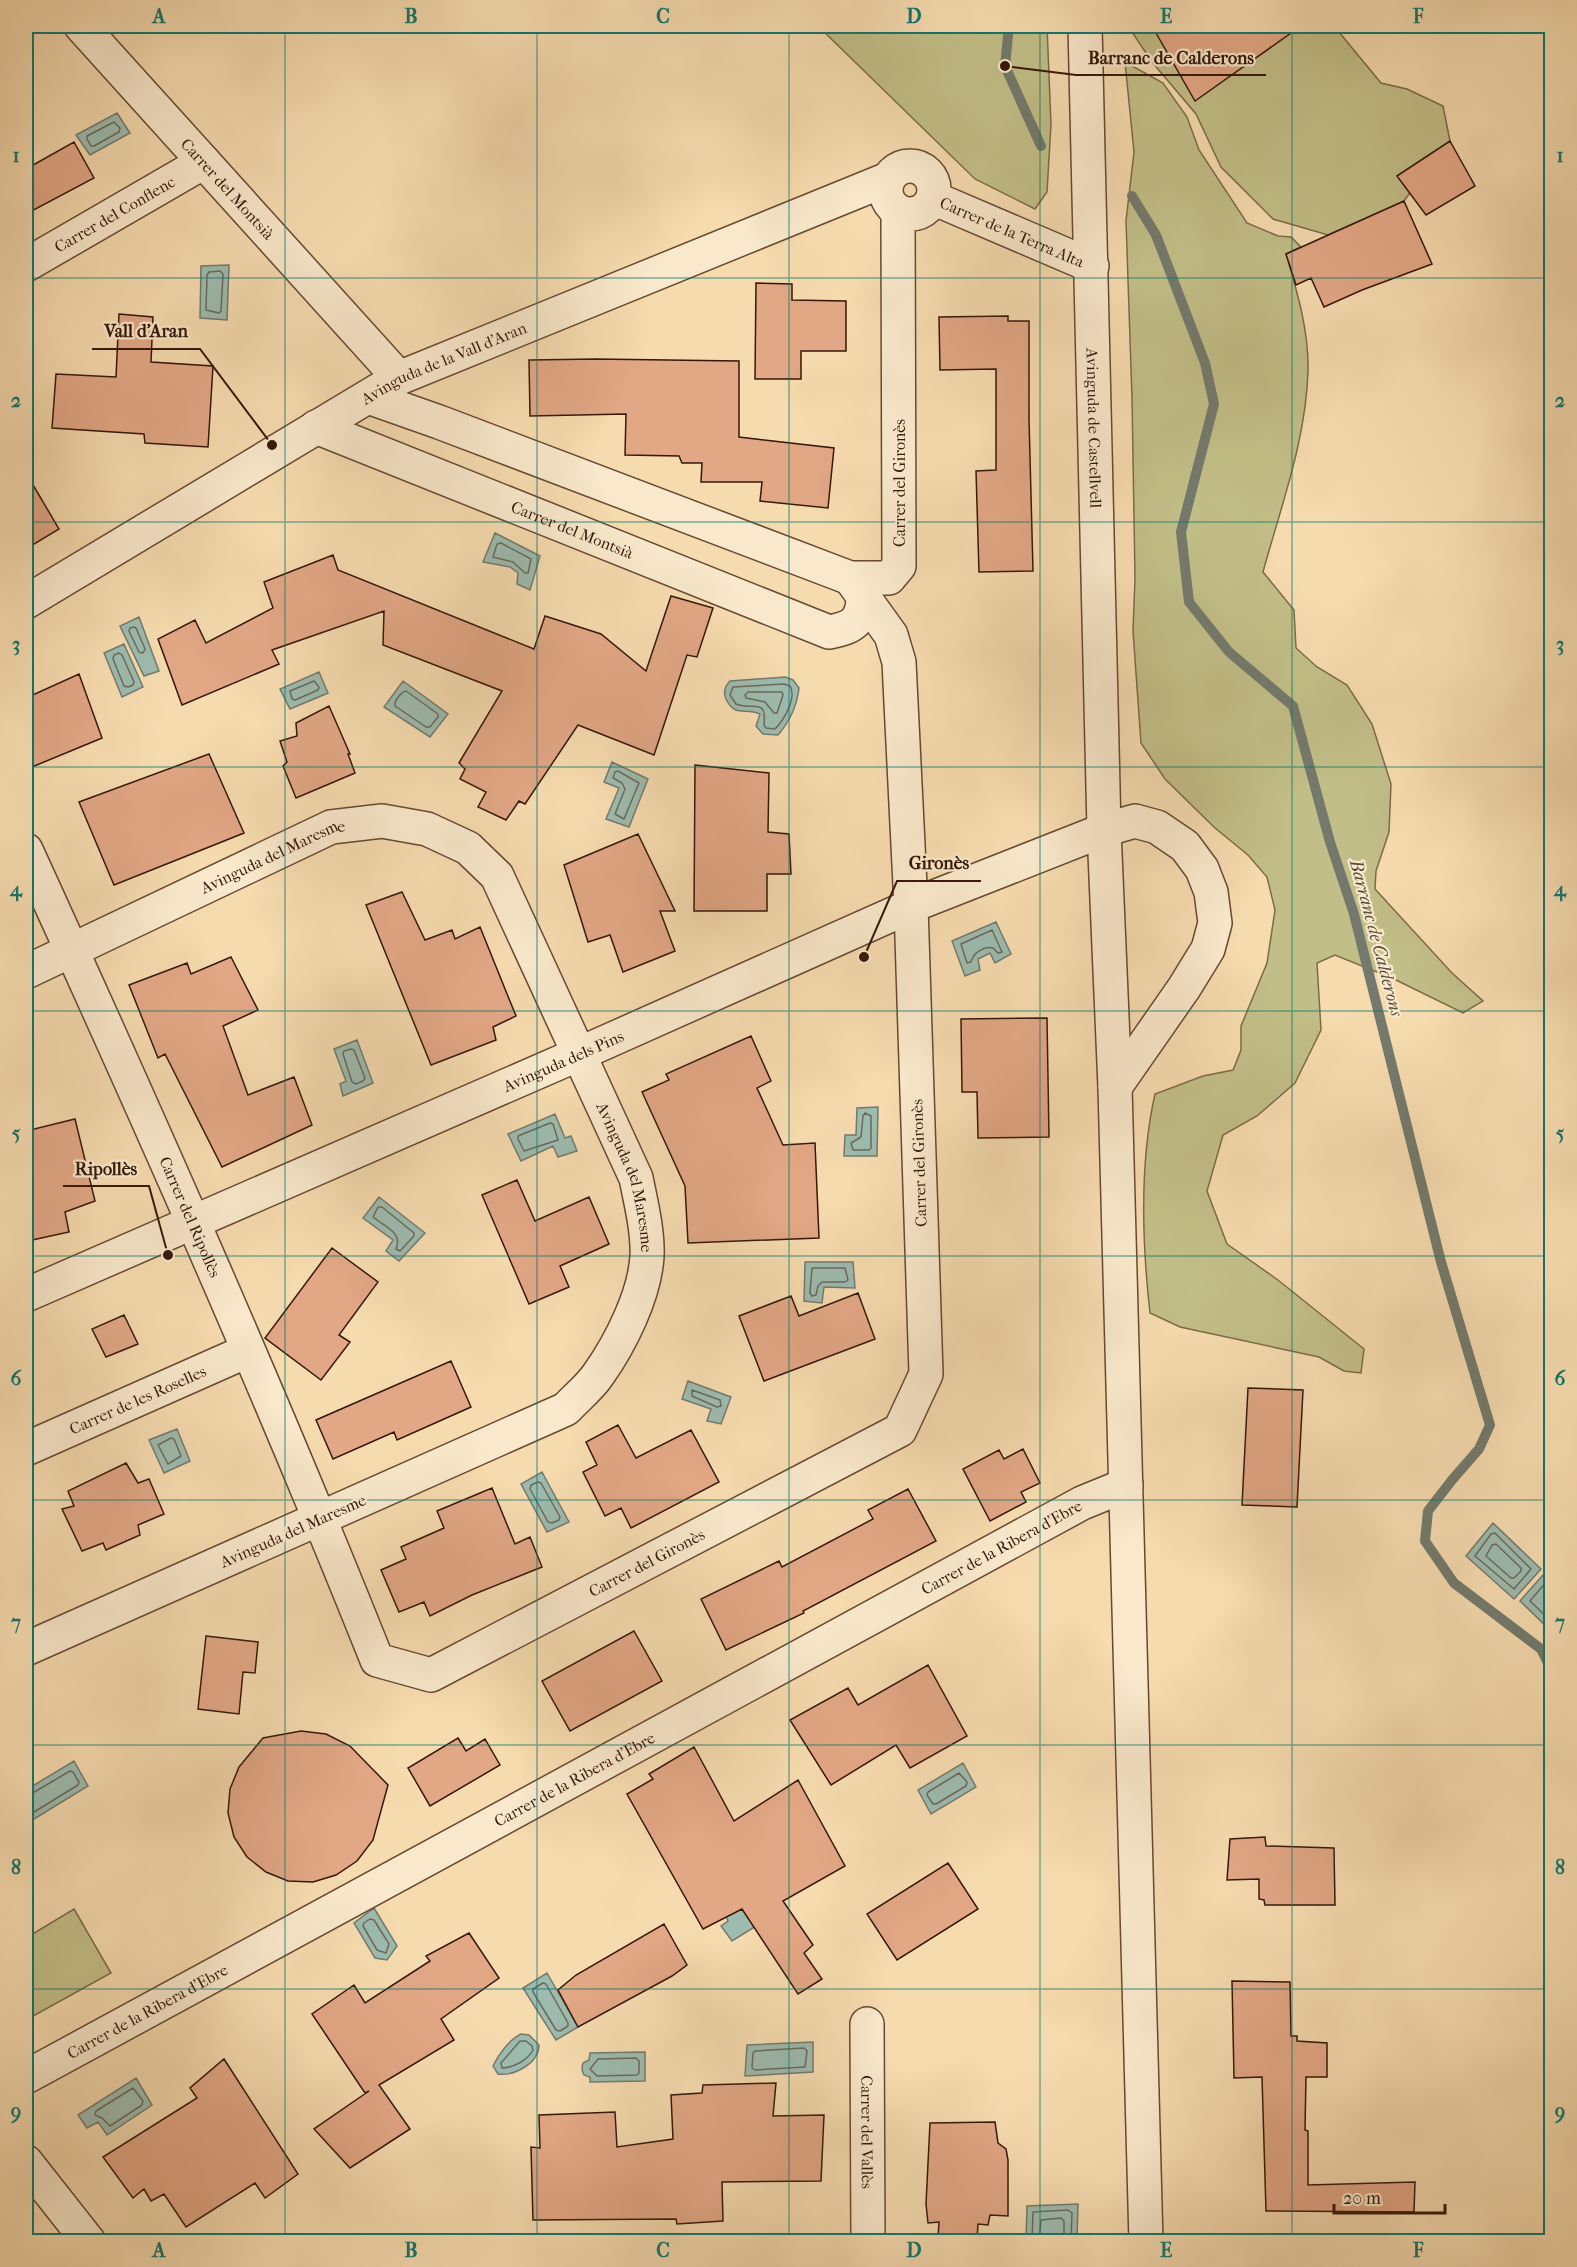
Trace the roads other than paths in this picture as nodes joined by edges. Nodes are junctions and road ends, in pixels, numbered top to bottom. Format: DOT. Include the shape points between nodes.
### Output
graph roads {
  1 [pos="81,26"];
  2 [pos="1085,26"];
  3 [pos="204,162"];
  4 [pos="888,179"];
  5 [pos="933,198"];
  6 [pos="898,211"];
  7 [pos="26,265"];
  8 [pos="1092,266"];
  9 [pos="399,378"];
  10 [pos="368,397"];
  11 [pos="316,427"];
  12 [pos="857,587"];
  13 [pos="26,602"];
  14 [pos="1104,830"];
  15 [pos="26,850"];
  16 [pos="911,906"];
  17 [pos="72,951"];
  18 [pos="26,972"];
  19 [pos="579,1054"];
  20 [pos="1115,1087"];
  21 [pos="191,1222"];
  22 [pos="26,1295"];
  23 [pos="247,1351"];
  24 [pos="26,1449"];
  25 [pos="1126,1485"];
  26 [pos="321,1519"];
  27 [pos="26,1649"];
  28 [pos="867,2024"];
  29 [pos="26,2077"];
  30 [pos="26,2162"];
  31 [pos="89,2241"];
  32 [pos="868,2241"];
  33 [pos="1146,2241"];
  1 -- 3 [label="street, Carrer del Montsià"];
  2 -- 8 [label="street, Avinguda de Castellvell"];
  3 -- 7 [label="street, Carrer del Conflenc"];
  3 -- 9 [label="street, Carrer del Montsià"];
  4 -- 5 [label="street" via="907,166 923,170 933,182"];
  4 -- 6 [label="street" via="888,201"];
  4 -- 9 [label="street, Avinguda de la Vall d'Aran"];
  5 -- 6 [label="street" via="922,211"];
  5 -- 8 [label="street, Carrer de la Terra Alta"];
  6 -- 12 [label="street, Carrer del Gironès" via="899,566 889,578"];
  8 -- 14 [label="street, Avinguda de Castellvell"];
  9 -- 10 [label="street, Avinguda de la Vall d'Aran"];
  10 -- 11 [label="street, Avinguda de la Vall d'Aran"];
  10 -- 12 [label="street"];
  11 -- 12 [label="street, Carrer del Montsià" via="829,632 856,622 862,612"];
  11 -- 13 [label="street, Avinguda de la Vall d'Aran"];
  12 -- 16 [label="street, Carrer del Gironès" via="891,635 899,662"];
  14 -- 16 [label="street, Avinguda dels Pins"];
  14 -- 20 [label="street, Avinguda de Castellvell"];
  14 -- 20 [label="street, Avinguda dels Pins" via="1135,821 1157,828 1185,846 1203,868 1215,923 1208,949"];
  15 -- 17 [label="street, Carrer del Ripollès"];
  16 -- 19 [label="street, Avinguda dels Pins"];
  16 -- 26 [label="street, Carrer del Gironès" via="926,1374 900,1430 431,1675 377,1660"];
  17 -- 18 [label="street, Avinguda del Maresme"];
  17 -- 19 [label="street, Avinguda del Maresme" via="331,827 382,821 427,829 468,848 497,876"];
  17 -- 21 [label="street, Carrer del Ripollès"];
  19 -- 21 [label="street, Avinguda dels Pins"];
  19 -- 26 [label="street, Avinguda del Maresme" via="636,1178 643,1214 647,1256 642,1289 619,1341 597,1377 566,1409"];
  20 -- 25 [label="street, Avinguda de Castellvell"];
  21 -- 22 [label="street, Avinguda dels Pins"];
  21 -- 23 [label="street, Carrer del Ripollès"];
  23 -- 24 [label="street, Carrer de les Roselles"];
  23 -- 26 [label="street, Carrer del Ripollès"];
  25 -- 29 [label="street, Carrer de la Ribera d'Ebre" via="1082,1503"];
  25 -- 33 [label="street, Avinguda de Castellvell"];
  26 -- 27 [label="street, Avinguda del Maresme"];
  28 -- 32 [label="street, Carrer del Vallès"];
  30 -- 31 [label="street"];
}
